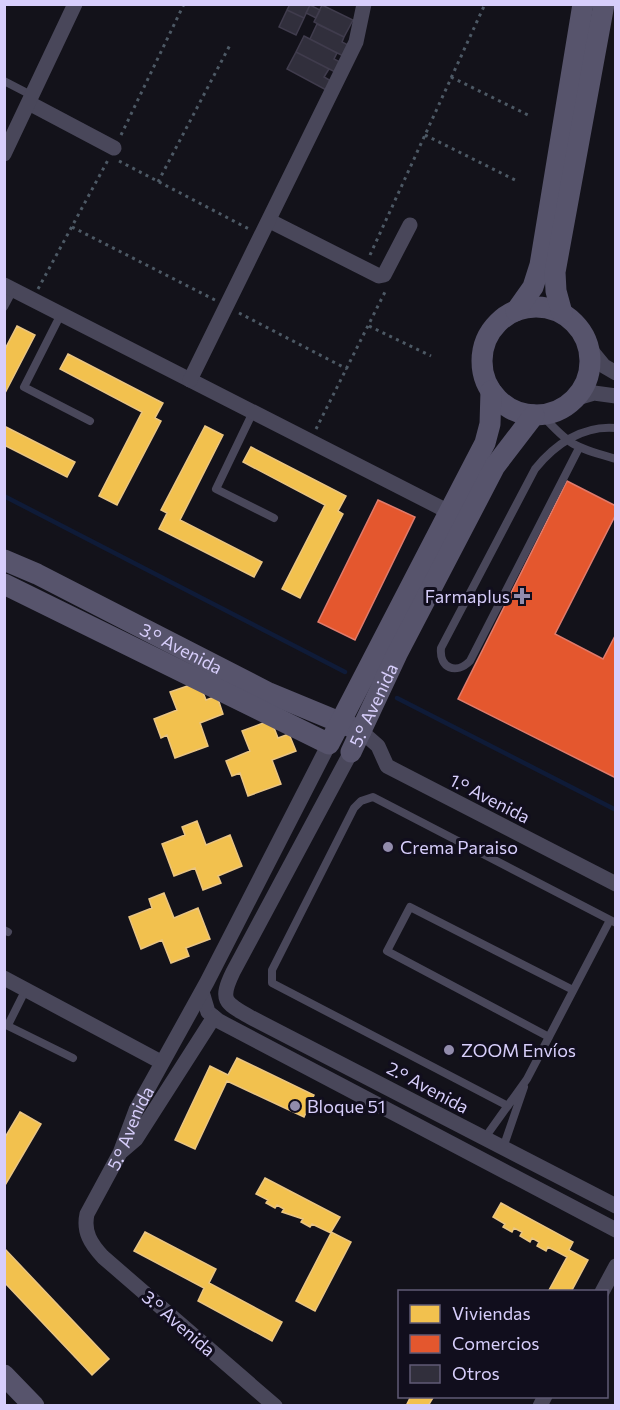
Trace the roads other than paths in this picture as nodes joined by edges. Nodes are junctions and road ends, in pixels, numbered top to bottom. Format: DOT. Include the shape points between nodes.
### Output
graph roads {
  1 [pos="75,4"];
  2 [pos="364,4"];
  3 [pos="583,4"];
  4 [pos="604,4"];
  5 [pos="4,81"];
  6 [pos="31,99"];
  7 [pos="114,148"];
  8 [pos="4,154"];
  9 [pos="270,221"];
  10 [pos="410,225"];
  11 [pos="9,287"];
  12 [pos="4,307"];
  13 [pos="516,310"];
  14 [pos="562,313"];
  15 [pos="61,314"];
  16 [pos="590,349"];
  17 [pos="615,373"];
  18 [pos="190,380"];
  19 [pos="491,391"];
  20 [pos="615,396"];
  21 [pos="577,398"];
  22 [pos="253,412"];
  23 [pos="538,415"];
  24 [pos="90,421"];
  25 [pos="615,428"];
  26 [pos="566,441"];
  27 [pos="579,448"];
  28 [pos="615,459"];
  29 [pos="449,512"];
  30 [pos="274,518"];
  31 [pos="4,560"];
  32 [pos="4,584"];
  33 [pos="340,722"];
  34 [pos="361,731"];
  35 [pos="329,744"];
  36 [pos="351,752"];
  37 [pos="615,884"];
  38 [pos="613,922"];
  39 [pos="4,978"];
  40 [pos="26,989"];
  41 [pos="573,990"];
  42 [pos="202,992"];
  43 [pos="225,999"];
  44 [pos="213,1017"];
  45 [pos="6,1024"];
  46 [pos="549,1037"];
  47 [pos="73,1058"];
  48 [pos="161,1062"];
  49 [pos="527,1078"];
  50 [pos="508,1106"];
  51 [pos="484,1139"];
  52 [pos="503,1148"];
  53 [pos="120,1153"];
  54 [pos="615,1206"];
  55 [pos="615,1230"];
  56 [pos="88,1236"];
  57 [pos="615,1266"];
  58 [pos="603,1290"];
  59 [pos="4,1375"];
  60 [pos="34,1406"];
  61 [pos="275,1406"];
  1 -- 6 [label="street"];
  2 -- 9 [label="street" via="356,42"];
  3 -- 13 [label="street" via="540,265 533,287"];
  4 -- 14 [label="street" via="555,272"];
  5 -- 6 [label="lane"];
  6 -- 7 [label="street"];
  6 -- 8 [label="street"];
  9 -- 10 [label="street" via="373,275 384,275"];
  9 -- 18 [label="street"];
  11 -- 12 [label="lane"];
  11 -- 15 [label="street"];
  13 -- 14 [label="street" via="547,307"];
  13 -- 19 [label="street" via="504,317 487,338 482,365"];
  14 -- 16 [label="street" via="574,322"];
  15 -- 18 [label="street"];
  15 -- 24 [label="lane" via="24,387"];
  16 -- 17 [label="street"];
  16 -- 21 [label="street" via="588,380"];
  18 -- 22 [label="street"];
  19 -- 23 [label="street" via="509,408"];
  19 -- 29 [label="street, 5.° Avenida" via="485,443"];
  20 -- 21 [label="street" via="594,393"];
  21 -- 23 [label="street" via="556,412"];
  22 -- 29 [label="street"];
  22 -- 30 [label="lane" via="216,489"];
  23 -- 26 [label="lane"];
  23 -- 34 [label="street, 5.° Avenida" via="495,466"];
  25 -- 26 [label="lane" via="586,430"];
  26 -- 27 [label="lane"];
  26 -- 27 [label="lane" via="542,460 529,479 441,648 444,665 453,670 470,661"];
  27 -- 28 [label="lane"];
  29 -- 33 [label="street, 5.° Avenida"];
  31 -- 33 [label="street, 3.° Avenida" via="269,693"];
  32 -- 35 [label="street, 3.° Avenida"];
  33 -- 34 [label="street, 3.° Avenida"];
  33 -- 35 [label="street, 5.° Avenida"];
  34 -- 36 [label="street, 5.° Avenida"];
  34 -- 37 [label="street, 1.° Avenida" via="378,746 387,766"];
  35 -- 42 [label="street, 5.° Avenida"];
  36 -- 43 [label="street, 5.° Avenida" via="233,972 224,991"];
  38 -- 41 [label="lane"];
  38 -- 50 [label="lane" via="373,797 354,808 272,970 272,983"];
  39 -- 40 [label="street"];
  40 -- 45 [label="lane"];
  40 -- 48 [label="street"];
  41 -- 46 [label="lane"];
  41 -- 46 [label="lane" via="410,907 387,951"];
  42 -- 44 [label="street" via="204,1004"];
  42 -- 48 [label="street, 5.° Avenida"];
  43 -- 51 [label="street, 2.° Avenida" via="252,1018"];
  44 -- 53 [label="street" via="136,1139"];
  44 -- 55 [label="street"];
  45 -- 47 [label="lane"];
  46 -- 49 [label="lane"];
  48 -- 53 [label="street, 5.° Avenida" via="136,1110"];
  49 -- 50 [label="lane"];
  49 -- 52 [label="lane"];
  50 -- 51 [label="lane"];
  51 -- 52 [label="street, 2.° Avenida"];
  52 -- 54 [label="street, 2.° Avenida"];
  53 -- 56 [label="street, 5.° Avenida" via="87,1214"];
  56 -- 61 [label="street, 3.° Avenida" via="104,1257"];
  57 -- 58 [label="street"];
  59 -- 60 [label="street"];
}
